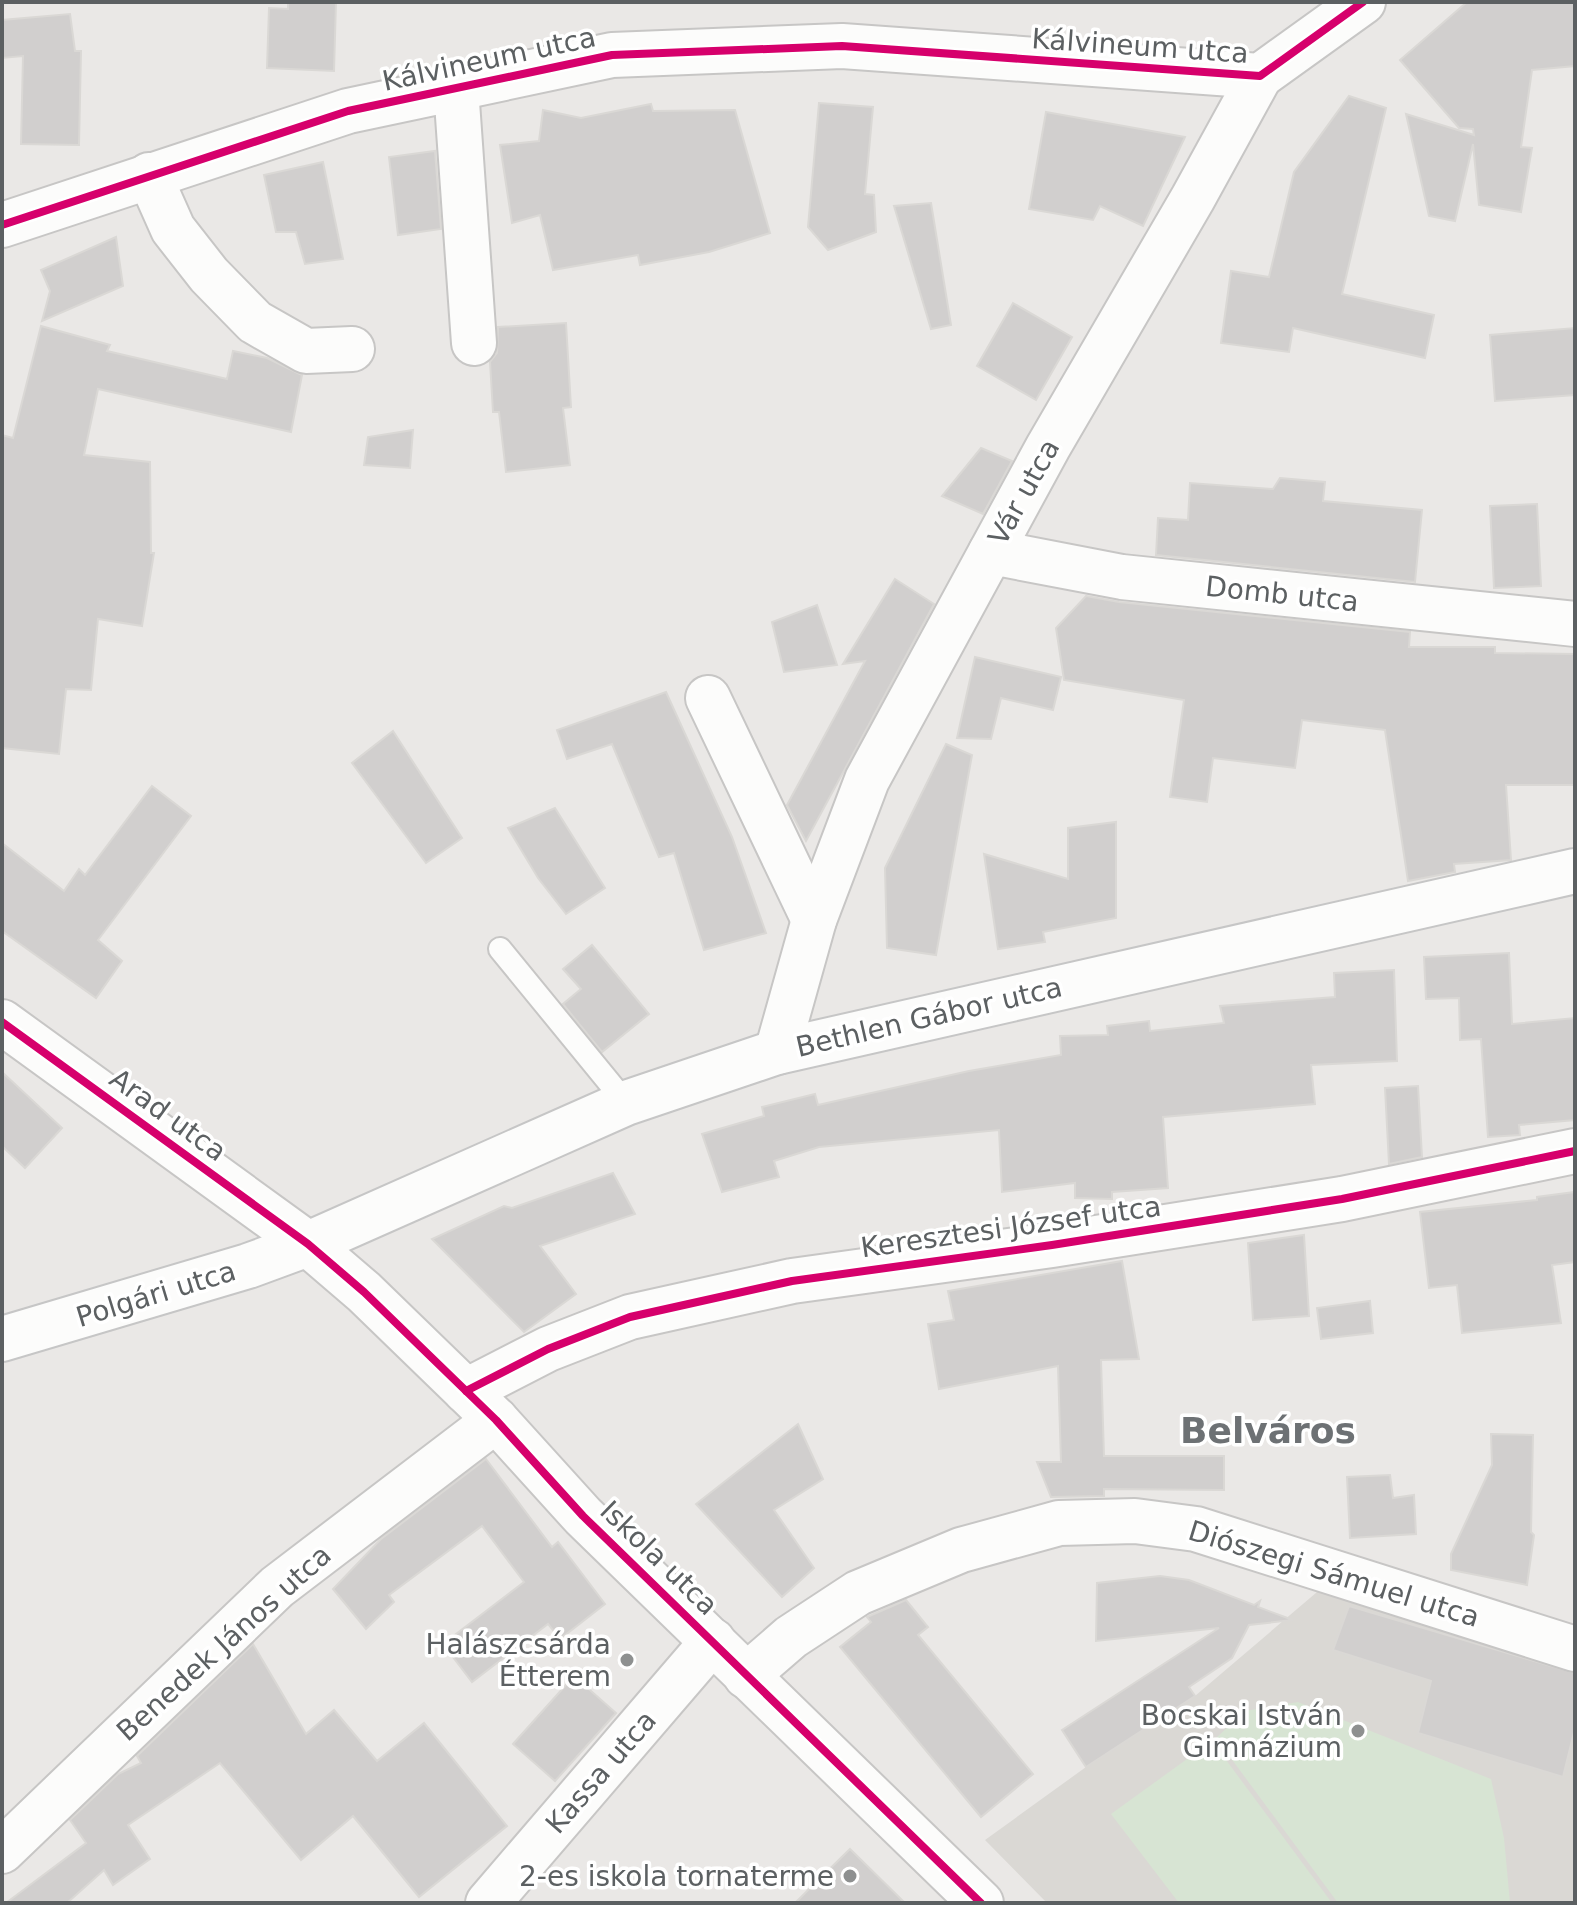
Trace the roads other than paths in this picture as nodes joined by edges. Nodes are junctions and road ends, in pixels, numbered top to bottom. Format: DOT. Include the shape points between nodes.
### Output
graph roads {
  1 [pos="1363,2"];
  2 [pos="1260,76"];
  3 [pos="456,88"];
  4 [pos="149,175"];
  5 [pos="2,225"];
  6 [pos="474,343"];
  7 [pos="352,349"];
  8 [pos="991,552"];
  9 [pos="1575,624"];
  10 [pos="708,698"];
  11 [pos="1575,871"];
  12 [pos="814,920"];
  13 [pos="500,949"];
  14 [pos="2,1022"];
  15 [pos="777,1052"];
  16 [pos="626,1103"];
  17 [pos="1575,1151"];
  18 [pos="308,1244"];
  19 [pos="2,1339"];
  20 [pos="481,1405"];
  21 [pos="713,1641"];
  22 [pos="1575,1649"];
  23 [pos="746,1676"];
  24 [pos="2,1851"];
  25 [pos="488,1903"];
  26 [pos="981,1903"];
  1 -- 2 [label="street, Kálvineum utca"];
  2 -- 3 [label="street, Kálvineum utca" via="842,46 612,55"];
  2 -- 8 [label="street, Vár utca"];
  3 -- 4 [label="street, Kálvineum utca" via="348,111"];
  3 -- 6 [label="street"];
  4 -- 5 [label="street, Kálvineum utca"];
  4 -- 7 [label="street" via="173,229 255,322 306,351"];
  8 -- 9 [label="street, Domb utca" via="1122,577"];
  8 -- 12 [label="street, Vár utca" via="867,780"];
  10 -- 12 [label="street"];
  11 -- 15 [label="street, Bethlen Gábor utca"];
  12 -- 15 [label="street, Vár utca"];
  13 -- 16 [label="lane"];
  14 -- 18 [label="street, Arad utca"];
  15 -- 16 [label="street, Bethlen Gábor utca"];
  16 -- 18 [label="street, Bethlen Gábor utca"];
  17 -- 20 [label="street, Keresztesi József utca" via="1342,1199 792,1281 630,1317 548,1349"];
  18 -- 19 [label="street, Polgári utca" via="220,1276"];
  18 -- 20 [label="street, Iskola utca"];
  20 -- 21 [label="street, Iskola utca" via="583,1516"];
  20 -- 24 [label="street, Benedek János utca" via="277,1587"];
  21 -- 23 [label="street, Iskola utca"];
  21 -- 25 [label="street, Kassa utca"];
  22 -- 23 [label="street, Diószegi Sámuel utca" via="1196,1529 1135,1521 1059,1523 961,1550 858,1593 791,1637"];
  23 -- 26 [label="street, Iskola utca"];
}
